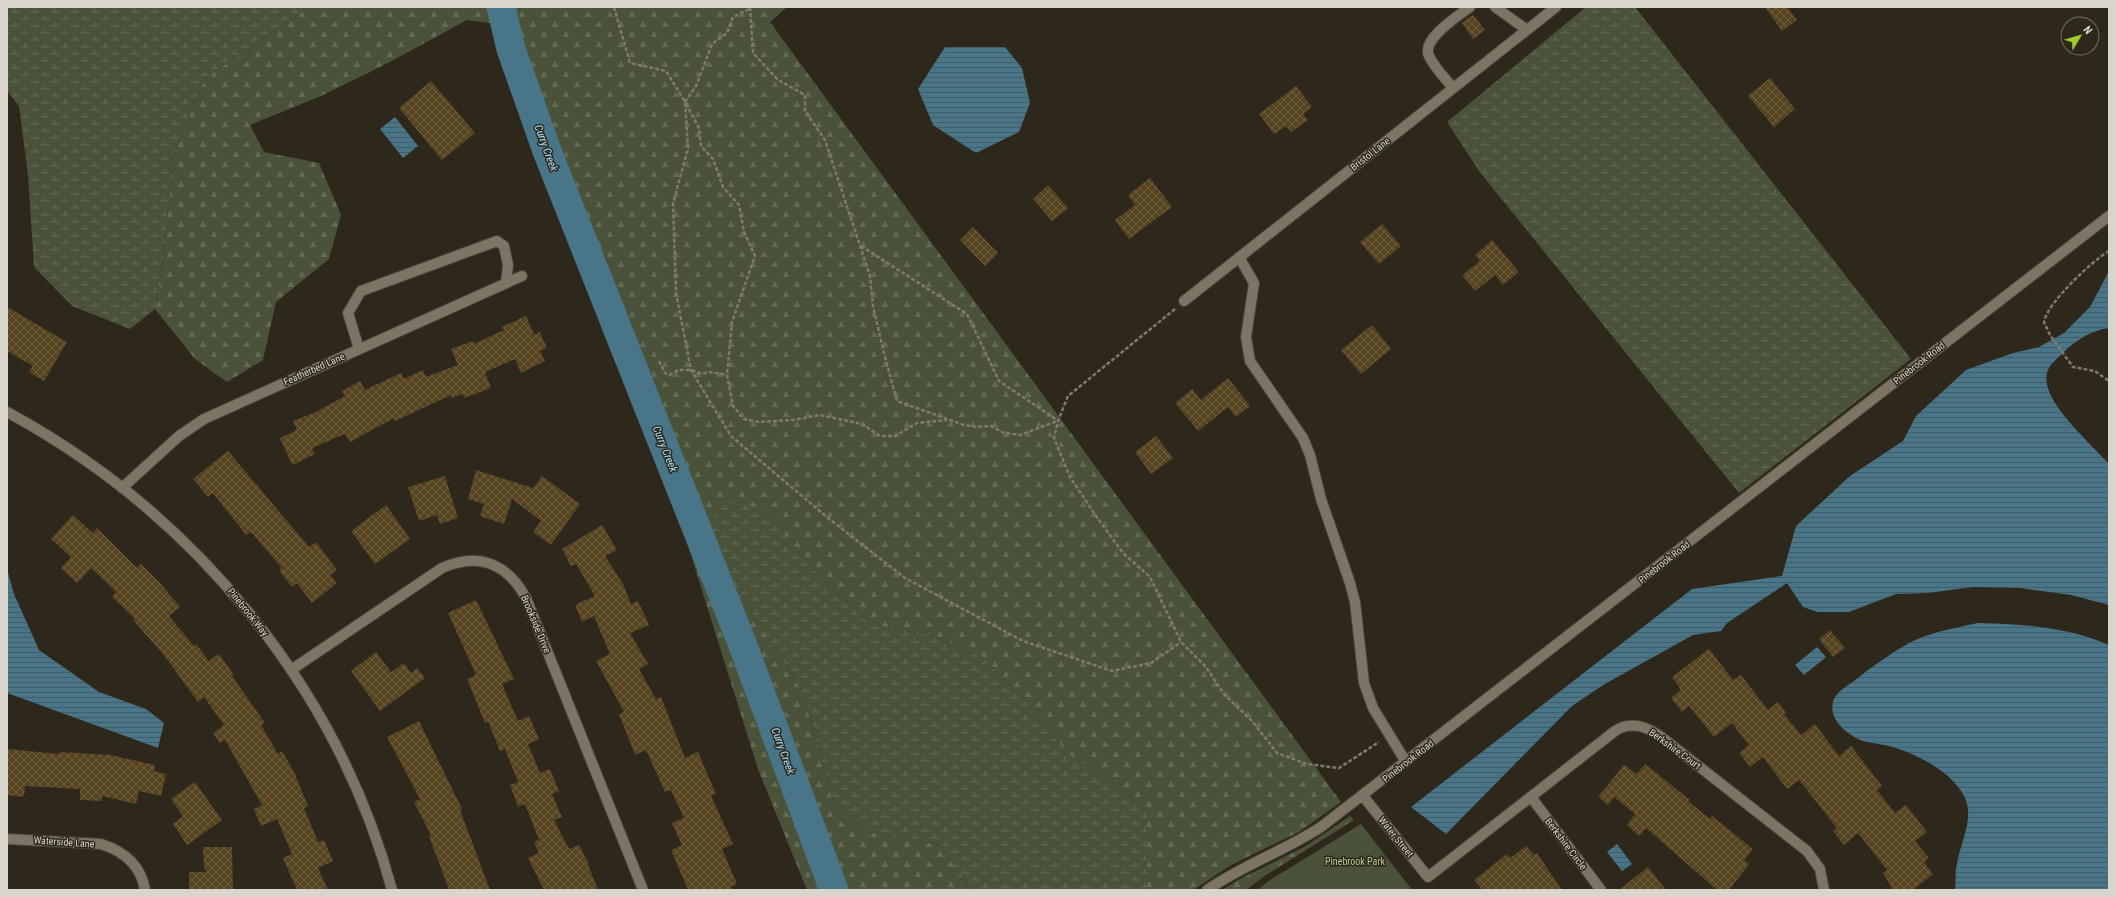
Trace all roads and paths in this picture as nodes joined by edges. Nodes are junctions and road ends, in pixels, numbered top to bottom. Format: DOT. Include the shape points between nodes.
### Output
graph roads {
  1 [pos="614,7"];
  2 [pos="1470,7"];
  3 [pos="1495,7"];
  4 [pos="1556,7"];
  5 [pos="750,8"];
  6 [pos="1527,30"];
  7 [pos="1453,88"];
  8 [pos="685,102"];
  9 [pos="2109,216"];
  10 [pos="860,245"];
  11 [pos="2109,251"];
  12 [pos="1239,257"];
  13 [pos="522,276"];
  14 [pos="506,283"];
  15 [pos="1184,301"];
  16 [pos="359,349"];
  17 [pos="659,361"];
  18 [pos="691,370"];
  19 [pos="727,375"];
  20 [pos="2109,381"];
  21 [pos="7,412"];
  22 [pos="947,420"];
  23 [pos="1058,421"];
  24 [pos="122,488"];
  25 [pos="1181,642"];
  26 [pos="291,670"];
  27 [pos="1390,735"];
  28 [pos="1406,762"];
  29 [pos="1363,796"];
  30 [pos="1531,797"];
  31 [pos="7,839"];
  32 [pos="1428,877"];
  33 [pos="146,890"];
  34 [pos="392,890"];
  35 [pos="643,890"];
  36 [pos="1207,890"];
  37 [pos="1601,890"];
  38 [pos="1824,890"];
  1 -- 8 [label="path" via="630,63 666,71"];
  2 -- 7 [label="street" via="1430,40 1427,48 1428,55"];
  3 -- 6 [label="street"];
  4 -- 6 [label="street, Bristol Lane"];
  5 -- 8 [label="path" via="733,17 727,33 712,44 696,86"];
  5 -- 10 [label="path" via="753,53 778,80 805,95 805,111 825,140"];
  6 -- 7 [label="street, Bristol Lane"];
  7 -- 12 [label="street, Bristol Lane"];
  8 -- 18 [label="path" via="688,148 673,204 676,293"];
  8 -- 19 [label="path" via="699,128 701,146 713,159 723,187 739,205 744,232 755,256 732,322"];
  9 -- 28 [label="street, Pinebrook Road"];
  10 -- 22 [label="path" via="870,276 875,314 897,401"];
  10 -- 23 [label="path" via="967,314 999,381"];
  11 -- 20 [label="path" via="2088,266 2047,311 2044,322 2073,367 2095,371"];
  12 -- 15 [label="street, Bristol Lane"];
  12 -- 27 [label="street" via="1254,283 1246,337 1250,361 1303,438 1310,455 1321,499 1352,589 1364,684 1373,708"];
  13 -- 14 [label="street, Featherbed Lane"];
  14 -- 16 [label="street, Featherbed Lane"];
  14 -- 16 [label="street" via="508,265 504,246 497,241 361,291 348,313"];
  15 -- 23 [label="path" via="1068,396"];
  16 -- 24 [label="street, Featherbed Lane" via="204,419 178,436"];
  17 -- 18 [label="path" via="670,375 678,370"];
  18 -- 19 [label="path" via="702,374 709,372"];
  18 -- 25 [label="path" via="731,436 828,518 905,578 1023,641 1112,670 1151,663"];
  19 -- 22 [label="path" via="733,406 744,419 759,422 820,415 862,424 880,436 895,436 917,423"];
  21 -- 24 [label="street, Pinebrook Way" via="67,447"];
  22 -- 23 [label="path" via="976,427 991,426 1004,433 1020,435"];
  23 -- 25 [label="path" via="1054,438 1070,477 1123,553 1150,577"];
  24 -- 26 [label="street, Pinebrook Way" via="160,520 220,579 265,633"];
  25 -- 27 [label="path" via="1206,667 1224,694 1254,722 1277,753 1307,764 1339,768"];
  26 -- 34 [label="street, Pinebrook Way" via="318,713 357,791 375,835"];
  26 -- 35 [label="street, Brookside Drive" via="442,568 469,559 498,567 510,575 526,598"];
  27 -- 28 [label="street"];
  28 -- 29 [label="street, Pinebrook Road"];
  29 -- 32 [label="street, Water Street"];
  29 -- 36 [label="street, Pinebrook Road" via="1303,839 1234,872"];
  30 -- 32 [label="street, Berkshire Court"];
  30 -- 37 [label="street, Berkshire Circle"];
  30 -- 38 [label="street, Berkshire Court" via="1620,727 1644,726 1807,851 1820,869"];
  31 -- 33 [label="street, Waterside Lane" via="101,844 115,849 130,859 139,870"];
}
